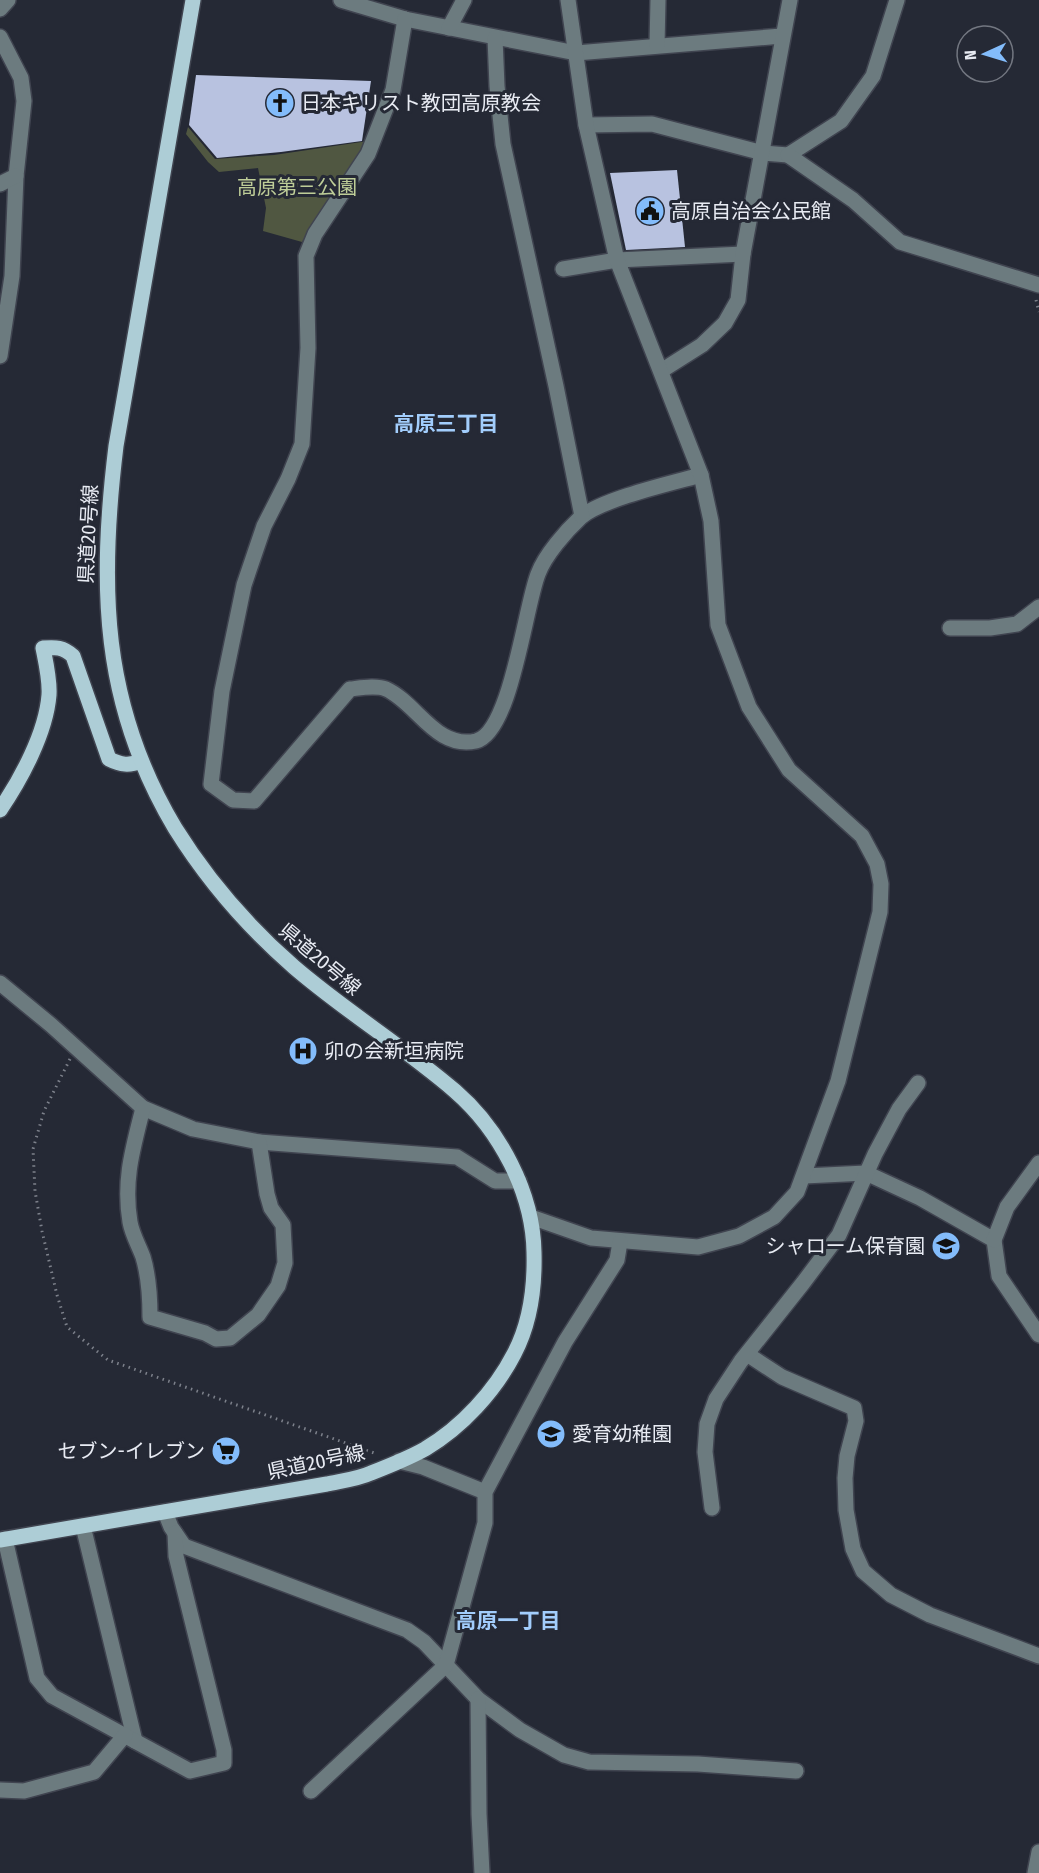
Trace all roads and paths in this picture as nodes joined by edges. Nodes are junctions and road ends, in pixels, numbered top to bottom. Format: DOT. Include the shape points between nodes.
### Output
graph roads {
  1 [pos="8,0"];
  2 [pos="193,0"];
  3 [pos="344,0"];
  4 [pos="464,0"];
  5 [pos="568,0"];
  6 [pos="790,0"];
  7 [pos="897,0"];
  8 [pos="658,4"];
  9 [pos="0,9"];
  10 [pos="405,19"];
  11 [pos="449,28"];
  12 [pos="782,36"];
  13 [pos="0,37"];
  14 [pos="495,38"];
  15 [pos="657,45"];
  16 [pos="576,53"];
  17 [pos="586,125"];
  18 [pos="763,153"];
  19 [pos="788,155"];
  20 [pos="16,176"];
  21 [pos="0,184"];
  22 [pos="743,254"];
  23 [pos="617,261"];
  24 [pos="564,269"];
  25 [pos="1039,285"];
  26 [pos="0,356"];
  27 [pos="661,371"];
  28 [pos="701,475"];
  29 [pos="582,516"];
  30 [pos="1039,607"];
  31 [pos="950,628"];
  32 [pos="141,760"];
  33 [pos="0,810"];
  34 [pos="0,983"];
  35 [pos="918,1083"];
  36 [pos="143,1108"];
  37 [pos="259,1142"];
  38 [pos="1039,1163"];
  39 [pos="866,1173"];
  40 [pos="804,1176"];
  41 [pos="519,1181"];
  42 [pos="531,1216"];
  43 [pos="994,1240"];
  44 [pos="620,1242"];
  45 [pos="1039,1335"];
  46 [pos="747,1353"];
  47 [pos="399,1461"];
  48 [pos="485,1492"];
  49 [pos="712,1508"];
  50 [pos="165,1512"];
  51 [pos="83,1526"];
  52 [pos="175,1533"];
  53 [pos="2,1540"];
  54 [pos="1039,1656"];
  55 [pos="446,1665"];
  56 [pos="478,1699"];
  57 [pos="130,1738"];
  58 [pos="796,1771"];
  59 [pos="0,1790"];
  60 [pos="311,1791"];
  61 [pos="1039,1852"];
  62 [pos="482,1873"];
  63 [pos="1035,1873"];
  1 -- 9 [label="street"];
  2 -- 32 [label="main road, 県道20号線" via="116,446 108,514 108,619 119,687"];
  3 -- 10 [label="street"];
  4 -- 11 [label="street"];
  5 -- 16 [label="street"];
  6 -- 12 [label="street"];
  7 -- 19 [label="street" via="873,76 848,112 841,121"];
  8 -- 15 [label="street"];
  10 -- 11 [label="street"];
  10 -- 29 [label="street" via="393,90 369,154 315,234 306,256 308,348 302,444 264,526 244,585 222,691 211,784 233,800 254,801 350,689 384,688 407,702 431,729 459,743 479,740 497,721 515,668 538,574"];
  11 -- 14 [label="street"];
  12 -- 15 [label="street"];
  12 -- 18 [label="street"];
  13 -- 20 [label="street" via="21,78 24,101"];
  14 -- 16 [label="street"];
  14 -- 29 [label="street" via="503,144"];
  15 -- 16 [label="street"];
  16 -- 17 [label="street"];
  17 -- 18 [label="street" via="652,124"];
  17 -- 23 [label="street"];
  18 -- 19 [label="street"];
  18 -- 22 [label="street"];
  19 -- 25 [label="street" via="853,200 900,242"];
  20 -- 21 [label="street"];
  20 -- 26 [label="street" via="12,276"];
  22 -- 23 [label="street"];
  22 -- 27 [label="street" via="738,300 726,323 702,345"];
  23 -- 24 [label="street"];
  23 -- 27 [label="street"];
  27 -- 28 [label="street"];
  28 -- 29 [label="street" via="602,505"];
  28 -- 40 [label="street" via="711,521 718,625 749,707 789,770 862,836 877,864 880,884 880,912 838,1082"];
  30 -- 31 [label="street" via="1017,624"];
  32 -- 33 [label="main road" via="128,765 110,759 73,657 58,647 43,648 49,695 45,712 26,766"];
  32 -- 41 [label="main road, 県道20号線" via="193,857 234,909 295,968 457,1093 500,1144"];
  34 -- 36 [label="street"];
  35 -- 39 [label="street" via="899,1109"];
  36 -- 37 [label="street" via="193,1130"];
  36 -- 37 [label="street" via="127,1189 130,1225 150,1287 150,1317 216,1339 230,1338 258,1315 278,1286 285,1263 283,1225 271,1208"];
  37 -- 41 [label="street" via="458,1157 495,1181"];
  38 -- 43 [label="street" via="1007,1207"];
  39 -- 40 [label="street"];
  39 -- 43 [label="street" via="920,1197"];
  39 -- 46 [label="street" via="839,1235"];
  40 -- 44 [label="street" via="797,1192 774,1217 739,1236 698,1248"];
  41 -- 42 [label="main road, 県道20号線"];
  42 -- 44 [label="street" via="591,1238"];
  42 -- 47 [label="main road, 県道20号線" via="533,1297 527,1322 506,1370 463,1419 425,1449"];
  43 -- 45 [label="street" via="999,1276"];
  44 -- 48 [label="street" via="617,1260 565,1342"];
  46 -- 49 [label="street" via="716,1399 706,1424"];
  46 -- 54 [label="street" via="782,1377 854,1408 856,1421 844,1478 853,1549 863,1570 891,1595 930,1615"];
  47 -- 48 [label="street"];
  47 -- 50 [label="main road, 県道20号線" via="369,1475"];
  48 -- 55 [label="street" via="485,1523"];
  50 -- 51 [label="main road, 県道20号線"];
  50 -- 52 [label="street"];
  51 -- 53 [label="main road, 県道20号線"];
  51 -- 57 [label="street"];
  52 -- 55 [label="street" via="184,1546 407,1630"];
  52 -- 57 [label="street" via="176,1556 224,1763 190,1771"];
  53 -- 57 [label="street" via="37,1678 52,1696"];
  55 -- 56 [label="street"];
  55 -- 60 [label="street"];
  56 -- 58 [label="street" via="520,1730 564,1755 589,1762"];
  56 -- 62 [label="street"];
  57 -- 59 [label="street" via="93,1772 24,1791"];
  61 -- 63 [label="street"];
}
